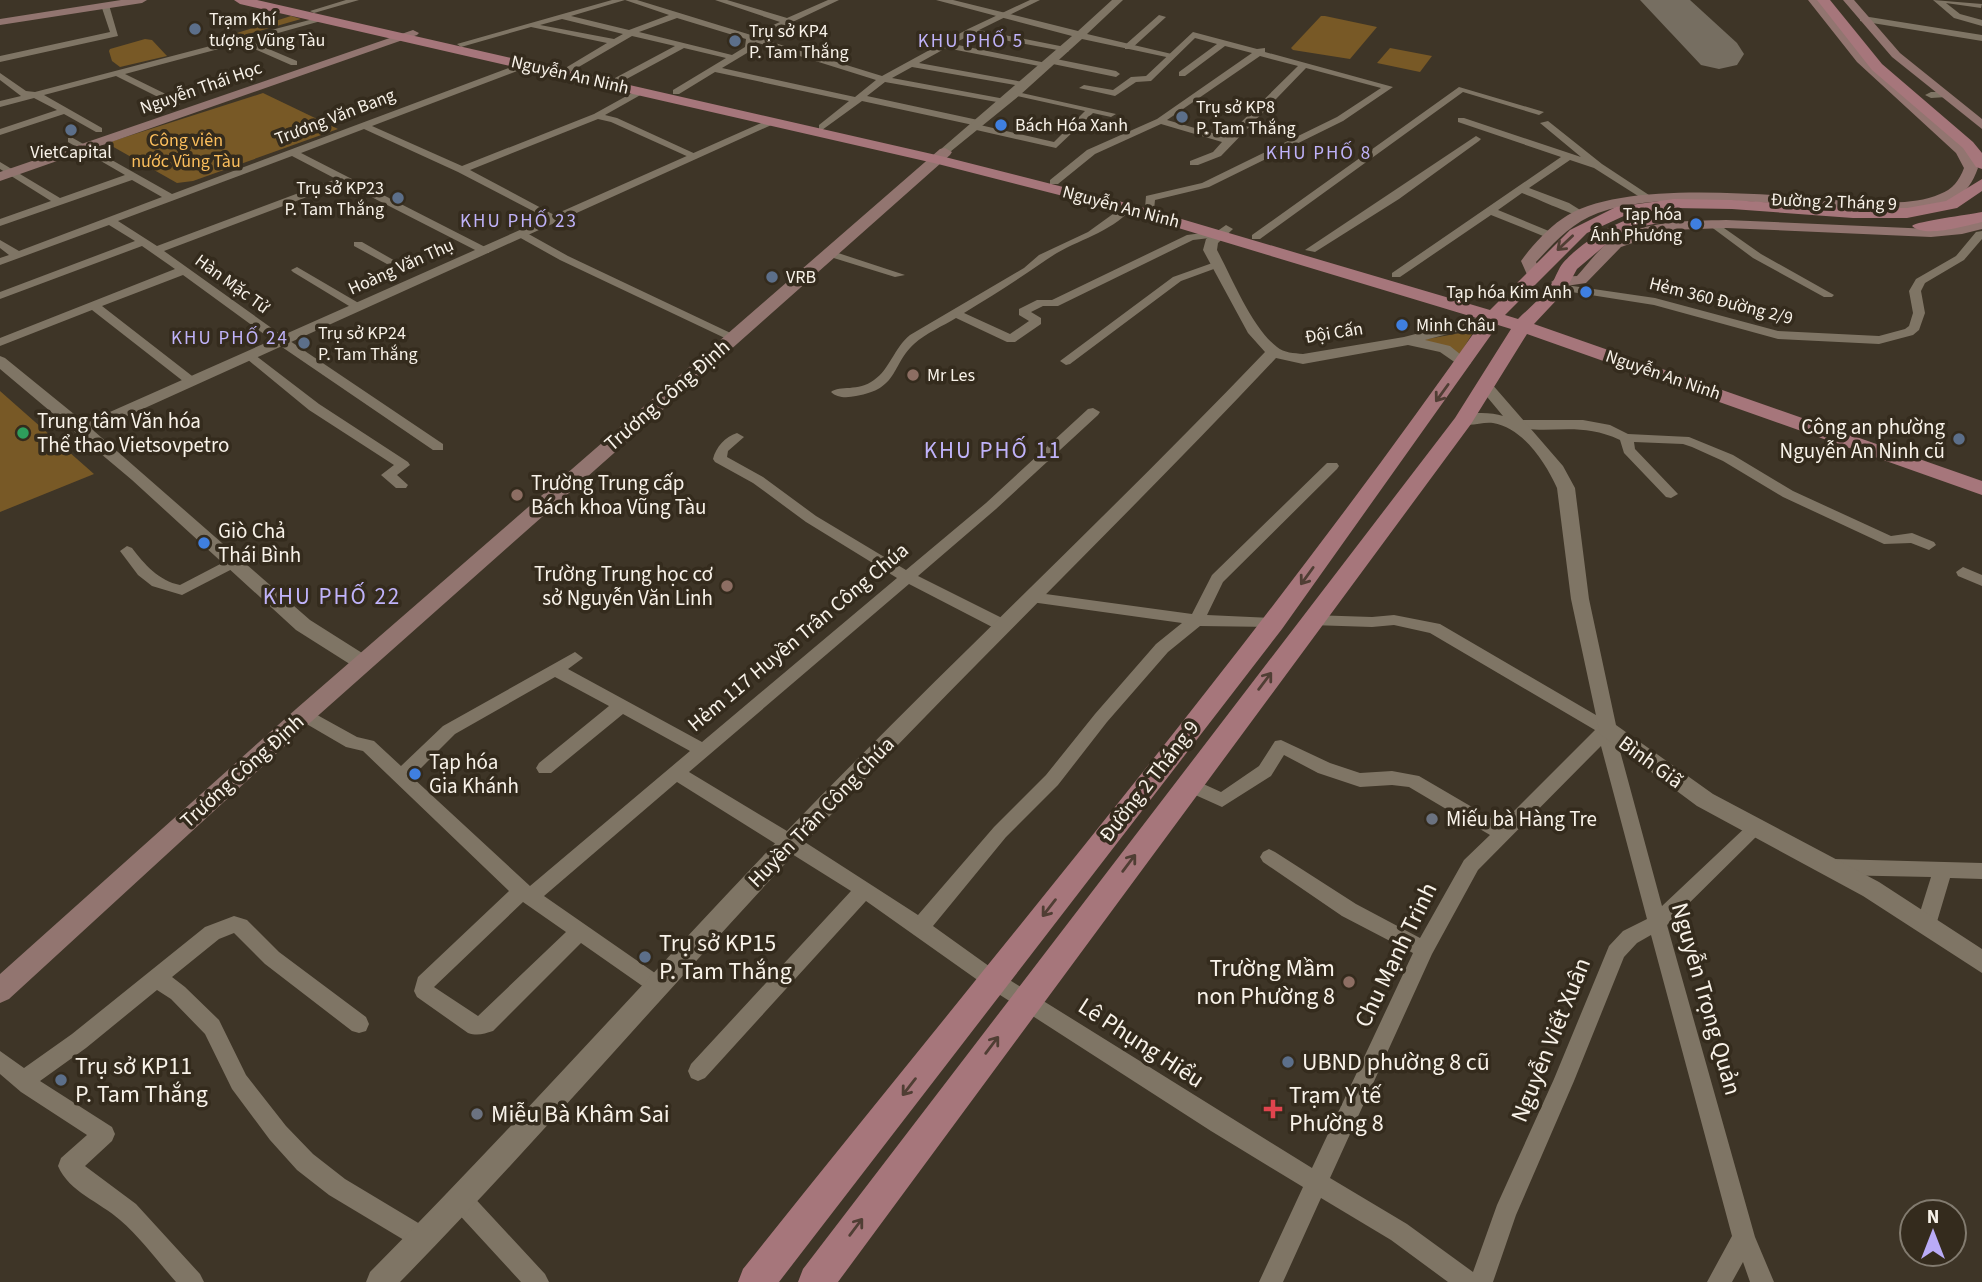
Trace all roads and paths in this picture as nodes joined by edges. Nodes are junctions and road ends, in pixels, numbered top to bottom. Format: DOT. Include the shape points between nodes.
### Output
graph roads {
  1 [pos="142,0"];
  2 [pos="240,0"];
  3 [pos="266,0"];
  4 [pos="355,0"];
  5 [pos="621,0"];
  6 [pos="629,0"];
  7 [pos="719,0"];
  8 [pos="811,0"];
  9 [pos="941,0"];
  10 [pos="1037,0"];
  11 [pos="1118,0"];
  12 [pos="1813,0"];
  13 [pos="1823,0"];
  14 [pos="1837,0"];
  15 [pos="1848,0"];
  16 [pos="1940,0"];
  17 [pos="830,2"];
  18 [pos="959,2"];
  19 [pos="106,5"];
  20 [pos="1981,6"];
  21 [pos="319,15"];
  22 [pos="677,15"];
  23 [pos="560,16"];
  24 [pos="1003,16"];
  25 [pos="1162,17"];
  26 [pos="1863,19"];
  27 [pos="0,22"];
  28 [pos="790,22"];
  29 [pos="1982,23"];
  30 [pos="528,25"];
  31 [pos="971,31"];
  32 [pos="397,32"];
  33 [pos="632,32"];
  34 [pos="1080,36"];
  35 [pos="751,38"];
  36 [pos="1982,38"];
  37 [pos="240,40"];
  38 [pos="614,42"];
  39 [pos="1224,43"];
  40 [pos="461,44"];
  41 [pos="683,45"];
  42 [pos="944,46"];
  43 [pos="1128,47"];
  44 [pos="350,50"];
  45 [pos="1065,50"];
  46 [pos="1260,51"];
  47 [pos="1171,55"];
  48 [pos="731,57"];
  49 [pos="0,59"];
  50 [pos="294,63"];
  51 [pos="910,64"];
  52 [pos="1048,64"];
  53 [pos="525,65"];
  54 [pos="1304,65"];
  55 [pos="570,69"];
  56 [pos="714,69"];
  57 [pos="116,73"];
  58 [pos="1116,74"];
  59 [pos="1182,74"];
  60 [pos="0,76"];
  61 [pos="883,79"];
  62 [pos="618,80"];
  63 [pos="1084,88"];
  64 [pos="1020,89"];
  65 [pos="641,91"];
  66 [pos="676,92"];
  67 [pos="36,94"];
  68 [pos="1904,95"];
  69 [pos="1937,95"];
  70 [pos="859,99"];
  71 [pos="1005,102"];
  72 [pos="177,103"];
  73 [pos="0,104"];
  74 [pos="1091,110"];
  75 [pos="64,111"];
  76 [pos="1539,112"];
  77 [pos="1111,114"];
  78 [pos="597,116"];
  79 [pos="1461,120"];
  80 [pos="1160,121"];
  81 [pos="772,122"];
  82 [pos="1545,123"];
  83 [pos="363,125"];
  84 [pos="976,125"];
  85 [pos="1982,125"];
  86 [pos="822,127"];
  87 [pos="0,132"];
  88 [pos="106,134"];
  89 [pos="1982,137"];
  90 [pos="1476,139"];
  91 [pos="1227,141"];
  92 [pos="78,144"];
  93 [pos="292,152"];
  94 [pos="695,156"];
  95 [pos="942,156"];
  96 [pos="1569,156"];
  97 [pos="1194,163"];
  98 [pos="1982,163"];
  99 [pos="1598,166"];
  100 [pos="3,170"];
  101 [pos="462,170"];
  102 [pos="134,176"];
  103 [pos="344,178"];
  104 [pos="1054,182"];
  105 [pos="1982,184"];
  106 [pos="1521,189"];
  107 [pos="172,198"];
  108 [pos="1650,199"];
  109 [pos="59,202"];
  110 [pos="1128,208"];
  111 [pos="1150,208"];
  112 [pos="1489,209"];
  113 [pos="1581,215"];
  114 [pos="554,219"];
  115 [pos="110,221"];
  116 [pos="0,223"];
  117 [pos="1714,224"];
  118 [pos="1981,225"];
  119 [pos="1222,231"];
  120 [pos="521,234"];
  121 [pos="1552,236"];
  122 [pos="1256,237"];
  123 [pos="143,242"];
  124 [pos="0,243"];
  125 [pos="358,244"];
  126 [pos="156,250"];
  127 [pos="1311,250"];
  128 [pos="485,251"];
  129 [pos="828,253"];
  130 [pos="17,256"];
  131 [pos="0,262"];
  132 [pos="391,262"];
  133 [pos="1218,264"];
  134 [pos="184,270"];
  135 [pos="297,270"];
  136 [pos="899,275"];
  137 [pos="1396,275"];
  138 [pos="1534,276"];
  139 [pos="1559,285"];
  140 [pos="1828,295"];
  141 [pos="0,296"];
  142 [pos="93,305"];
  143 [pos="358,307"];
  144 [pos="1499,312"];
  145 [pos="955,313"];
  146 [pos="1526,321"];
  147 [pos="733,337"];
  148 [pos="1405,341"];
  149 [pos="0,342"];
  150 [pos="283,342"];
  151 [pos="1273,352"];
  152 [pos="251,356"];
  153 [pos="0,361"];
  154 [pos="1066,361"];
  155 [pos="1464,363"];
  156 [pos="192,382"];
  157 [pos="1486,386"];
  158 [pos="837,391"];
  159 [pos="1093,412"];
  160 [pos="1464,419"];
  161 [pos="1519,426"];
  162 [pos="83,430"];
  163 [pos="737,437"];
  164 [pos="1626,438"];
  165 [pos="438,447"];
  166 [pos="1332,466"];
  167 [pos="1982,476"];
  168 [pos="401,485"];
  169 [pos="1982,488"];
  170 [pos="1671,494"];
  171 [pos="1929,545"];
  172 [pos="127,551"];
  173 [pos="233,563"];
  174 [pos="1963,572"];
  175 [pos="905,576"];
  176 [pos="1982,581"];
  177 [pos="1031,597"];
  178 [pos="1197,620"];
  179 [pos="1311,620"];
  180 [pos="1273,623"];
  181 [pos="1003,625"];
  182 [pos="575,658"];
  183 [pos="363,663"];
  184 [pos="556,670"];
  185 [pos="621,706"];
  186 [pos="304,715"];
  187 [pos="1607,729"];
  188 [pos="701,749"];
  189 [pos="544,768"];
  190 [pos="675,772"];
  191 [pos="402,776"];
  192 [pos="1188,784"];
  193 [pos="1755,829"];
  194 [pos="1502,833"];
  195 [pos="792,842"];
  196 [pos="1269,857"];
  197 [pos="1827,867"];
  198 [pos="1943,870"];
  199 [pos="1982,871"];
  200 [pos="864,890"];
  201 [pos="526,893"];
  202 [pos="1657,923"];
  203 [pos="1926,925"];
  204 [pos="920,927"];
  205 [pos="580,931"];
  206 [pos="1424,948"];
  207 [pos="1982,962"];
  208 [pos="158,979"];
  209 [pos="993,980"];
  210 [pos="658,986"];
  211 [pos="0,991"];
  212 [pos="1026,1000"];
  213 [pos="359,1024"];
  214 [pos="0,1061"];
  215 [pos="698,1070"];
  216 [pos="23,1081"];
  217 [pos="1317,1183"];
  218 [pos="461,1200"];
  219 [pos="1744,1237"];
  220 [pos="422,1238"];
  221 [pos="192,1282"];
  222 [pos="380,1282"];
  223 [pos="537,1282"];
  224 [pos="757,1282"];
  225 [pos="816,1282"];
  226 [pos="1271,1282"];
  227 [pos="1467,1282"];
  228 [pos="1482,1282"];
  229 [pos="1719,1282"];
  230 [pos="1762,1282"];
  1 -- 19 [label="main road"];
  2 -- 21 [label="main road, Nguyễn An Ninh"];
  3 -- 21 [label="main road, Nguyễn An Ninh"];
  4 -- 21 [label="street"];
  5 -- 23 [label="street"];
  6 -- 22 [label="street"];
  7 -- 28 [label="street"];
  8 -- 17 [label="street"];
  9 -- 18 [label="street"];
  10 -- 24 [label="street"];
  11 -- 34 [label="street, Trương Công Định"];
  12 -- 68 [label="main road, Đường 2 Tháng 9" via="1845,42"];
  13 -- 68 [label="main road, Đường 2 Tháng 9"];
  14 -- 69 [label="main road" via="1878,50"];
  15 -- 26 [label="main road"];
  16 -- 20 [label="street"];
  16 -- 29 [label="street" via="1957,16"];
  17 -- 28 [label="street"];
  18 -- 24 [label="street"];
  19 -- 27 [label="main road"];
  19 -- 49 [label="street" via="116,34"];
  21 -- 32 [label="main road, Nguyễn An Ninh"];
  21 -- 37 [label="street"];
  22 -- 33 [label="street"];
  22 -- 35 [label="street"];
  23 -- 30 [label="street"];
  23 -- 33 [label="street"];
  24 -- 31 [label="street"];
  24 -- 34 [label="street"];
  25 -- 43 [label="street"];
  26 -- 36 [label="street"];
  26 -- 69 [label="main road"];
  28 -- 35 [label="street"];
  30 -- 38 [label="street"];
  30 -- 40 [label="street"];
  31 -- 42 [label="street"];
  31 -- 45 [label="street"];
  32 -- 40 [label="main road, Nguyễn An Ninh"];
  32 -- 44 [label="main road, Nguyễn Thái Học"];
  32 -- 44 [label="main road, Nguyễn Thái Học"];
  32 -- 53 [label="main road, Nguyễn An Ninh"];
  33 -- 38 [label="street"];
  33 -- 41 [label="street"];
  34 -- 43 [label="street"];
  34 -- 45 [label="street, Trương Công Định"];
  35 -- 48 [label="street" via="749,48"];
  35 -- 61 [label="street"];
  37 -- 50 [label="street"];
  37 -- 57 [label="street"];
  38 -- 55 [label="street"];
  39 -- 46 [label="street"];
  39 -- 47 [label="street" via="1193,35"];
  39 -- 59 [label="street"];
  40 -- 55 [label="main road, Nguyễn An Ninh"];
  41 -- 48 [label="street"];
  41 -- 62 [label="street"];
  42 -- 51 [label="street"];
  42 -- 52 [label="street"];
  43 -- 47 [label="street"];
  44 -- 50 [label="main road, Nguyễn Thái Học"];
  44 -- 88 [label="main road, Nguyễn Thái Học"];
  45 -- 52 [label="street, Trương Công Định"];
  46 -- 54 [label="street"];
  46 -- 80 [label="street"];
  47 -- 63 [label="street" via="1152,77 1134,79 1116,93"];
  48 -- 56 [label="street"];
  50 -- 72 [label="main road, Nguyễn Thái Học"];
  51 -- 61 [label="street"];
  51 -- 64 [label="street"];
  52 -- 58 [label="street"];
  52 -- 64 [label="street, Trương Công Định"];
  53 -- 65 [label="main road, Nguyễn An Ninh"];
  53 -- 83 [label="street, Trương Văn Bang"];
  54 -- 91 [label="street"];
  54 -- 111 [label="street" via="1388,87 1340,118 1205,185 1150,198"];
  55 -- 62 [label="main road, Nguyễn An Ninh"];
  56 -- 66 [label="street"];
  56 -- 70 [label="street"];
  57 -- 67 [label="street"];
  57 -- 72 [label="street"];
  60 -- 67 [label="street" via="24,94"];
  61 -- 70 [label="street"];
  61 -- 71 [label="street"];
  62 -- 66 [label="main road, Nguyễn An Ninh"];
  64 -- 71 [label="street, Trương Công Định"];
  64 -- 74 [label="street"];
  65 -- 78 [label="street"];
  65 -- 81 [label="main road, Nguyễn An Ninh"];
  66 -- 86 [label="main road, Nguyễn An Ninh"];
  67 -- 73 [label="street"];
  67 -- 75 [label="street"];
  68 -- 69 [label="main road"];
  68 -- 98 [label="main road, Đường 2 Tháng 9" via="1968,145"];
  68 -- 108 [label="main road, Đường 2 Tháng 9" via="1961,151 1971,168 1963,185 1944,198 1883,206 1700,197"];
  69 -- 85 [label="main road"];
  69 -- 89 [label="main road"];
  70 -- 84 [label="street"];
  70 -- 86 [label="street"];
  71 -- 84 [label="street, Trương Công Định"];
  72 -- 88 [label="main road, Nguyễn Thái Học"];
  74 -- 77 [label="street"];
  74 -- 84 [label="street" via="1058,144"];
  75 -- 87 [label="street"];
  75 -- 88 [label="street"];
  76 -- 122 [label="street" via="1462,89"];
  78 -- 94 [label="street"];
  78 -- 101 [label="street"];
  79 -- 96 [label="street"];
  80 -- 91 [label="street"];
  80 -- 104 [label="street" via="1091,152"];
  81 -- 94 [label="street, Hoàng Văn Thụ"];
  81 -- 95 [label="main road, Nguyễn An Ninh"];
  82 -- 99 [label="street"];
  83 -- 93 [label="street, Trương Văn Bang"];
  83 -- 101 [label="street"];
  84 -- 95 [label="street, Trương Công Định"];
  86 -- 95 [label="main road, Nguyễn An Ninh"];
  88 -- 92 [label="main road, Nguyễn Thái Học"];
  90 -- 127 [label="street"];
  91 -- 97 [label="street" via="1217,154"];
  92 -- 100 [label="main road, Nguyễn Thái Học"];
  92 -- 102 [label="street"];
  93 -- 103 [label="street"];
  93 -- 107 [label="street, Trương Văn Bang"];
  94 -- 114 [label="street, Hoàng Văn Thụ"];
  95 -- 104 [label="main road, Nguyễn An Ninh"];
  95 -- 110 [label="main road, Nguyễn An Ninh"];
  95 -- 129 [label="main road, Trương Công Định"];
  96 -- 99 [label="street"];
  96 -- 106 [label="street"];
  99 -- 108 [label="street"];
  100 -- 109 [label="street"];
  101 -- 114 [label="street"];
  102 -- 107 [label="street"];
  102 -- 109 [label="street"];
  103 -- 126 [label="street"];
  103 -- 128 [label="street"];
  104 -- 111 [label="main road, Nguyễn An Ninh"];
  105 -- 138 [label="main road, Đường 2 Tháng 9, one-way" via="1970,197 1949,207 1901,213 1685,204 1612,212 1581,229"];
  106 -- 112 [label="street"];
  106 -- 113 [label="street"];
  107 -- 115 [label="street, Trương Văn Bang"];
  108 -- 113 [label="main road, Đường 2 Tháng 9"];
  109 -- 116 [label="street"];
  110 -- 119 [label="main road, Nguyễn An Ninh"];
  110 -- 145 [label="street" via="1093,234 1043,257"];
  111 -- 119 [label="main road, Nguyễn An Ninh"];
  112 -- 121 [label="street"];
  112 -- 137 [label="street"];
  113 -- 121 [label="main road, Đường 2 Tháng 9"];
  114 -- 120 [label="street, Hoàng Văn Thụ"];
  115 -- 123 [label="street, Hàn Mặc Tử"];
  115 -- 130 [label="street, Trương Văn Bang"];
  117 -- 118 [label="main road, Đường 2 Tháng 9" via="1889,233 1931,233"];
  117 -- 139 [label="main road, Đường 2 Tháng 9" via="1655,229 1610,249 1581,280"];
  117 -- 140 [label="street" via="1757,256"];
  118 -- 139 [label="main road, Đường 2 Tháng 9" via="1912,227 1694,215 1651,219 1602,237 1570,266"];
  118 -- 139 [label="street, Hẻm 360 Đường 2/9" via="1960,258 1920,281 1915,291 1919,313 1915,327 1879,340 1791,337 1655,302"];
  119 -- 122 [label="main road, Nguyễn An Ninh"];
  119 -- 133 [label="street" via="1210,247"];
  119 -- 144 [label="main road, Nguyễn An Ninh"];
  119 -- 145 [label="street" via="1191,237 1054,304 1041,302 1023,312 1037,321 1011,339"];
  120 -- 128 [label="street, Hoàng Văn Thụ"];
  120 -- 147 [label="street"];
  121 -- 138 [label="main road, Đường 2 Tháng 9" via="1528,261"];
  122 -- 127 [label="main road, Nguyễn An Ninh"];
  123 -- 126 [label="street, Hàn Mặc Tử"];
  123 -- 141 [label="street"];
  124 -- 130 [label="street"];
  125 -- 132 [label="street"];
  126 -- 134 [label="street, Hàn Mặc Tử"];
  127 -- 137 [label="main road, Nguyễn An Ninh"];
  128 -- 143 [label="street, Hoàng Văn Thụ"];
  129 -- 136 [label="street"];
  129 -- 147 [label="main road, Trương Công Định"];
  130 -- 131 [label="street, Trương Văn Bang"];
  133 -- 151 [label="street" via="1255,333"];
  133 -- 154 [label="street" via="1177,279"];
  134 -- 142 [label="street"];
  134 -- 150 [label="street, Hàn Mặc Tử"];
  135 -- 143 [label="street"];
  137 -- 144 [label="main road, Nguyễn An Ninh"];
  138 -- 139 [label="main road"];
  138 -- 144 [label="main road, Đường 2 Tháng 9"];
  139 -- 146 [label="main road, Đường 2 Tháng 9"];
  142 -- 149 [label="street"];
  142 -- 156 [label="street"];
  143 -- 150 [label="street, Hoàng Văn Thụ"];
  144 -- 146 [label="main road, Nguyễn An Ninh"];
  144 -- 148 [label="street, Đội Cấn"];
  144 -- 155 [label="main road, Đường 2 Tháng 9"];
  145 -- 158 [label="street" via="904,344 890,372 873,386 850,395"];
  146 -- 157 [label="main road, Đường 2 Tháng 9"];
  146 -- 167 [label="main road, Nguyễn An Ninh"];
  146 -- 169 [label="main road, Nguyễn An Ninh"];
  147 -- 183 [label="main road, Trương Công Định"];
  148 -- 151 [label="street, Đội Cấn" via="1303,359"];
  148 -- 155 [label="street" via="1445,349"];
  150 -- 152 [label="street, Hoàng Văn Thụ"];
  150 -- 165 [label="street, Hàn Mặc Tử"];
  151 -- 177 [label="street, Huyền Trân Công Chúa"];
  152 -- 156 [label="street, Hoàng Văn Thụ"];
  152 -- 168 [label="street" via="314,407 403,465 388,475"];
  153 -- 162 [label="street"];
  155 -- 180 [label="main road, Đường 2 Tháng 9, one-way"];
  156 -- 162 [label="street, Hoàng Văn Thụ"];
  157 -- 160 [label="main road, Đường 2 Tháng 9"];
  157 -- 161 [label="street, Bình Giã"];
  159 -- 175 [label="street, Hẻm 117 Huyền Trân Công Chúa" via="991,506"];
  160 -- 161 [label="street" via="1493,418"];
  160 -- 179 [label="main road, Đường 2 Tháng 9"];
  161 -- 164 [label="street" via="1583,424"];
  161 -- 187 [label="street, Bình Giã" via="1557,470 1566,488 1580,599"];
  162 -- 173 [label="street"];
  163 -- 175 [label="street" via="720,458"];
  164 -- 170 [label="street" via="1629,450"];
  164 -- 171 [label="street" via="1697,444 1788,494 1889,541 1912,538"];
  166 -- 178 [label="street" via="1217,579"];
  172 -- 173 [label="street" via="138,568 172,590 181,590"];
  173 -- 183 [label="street" via="303,625"];
  174 -- 176 [label="street"];
  175 -- 181 [label="street"];
  175 -- 188 [label="street, Hẻm 117 Huyền Trân Công Chúa"];
  177 -- 178 [label="street"];
  177 -- 181 [label="street, Huyền Trân Công Chúa"];
  178 -- 180 [label="street"];
  178 -- 204 [label="street" via="1162,648"];
  179 -- 180 [label="main road"];
  179 -- 187 [label="street" via="1412,621 1434,628"];
  192 -- 179 [label="main road, Đường 2 Tháng 9, one-way"];
  180 -- 209 [label="main road, Đường 2 Tháng 9, one-way"];
  181 -- 195 [label="street, Huyền Trân Công Chúa"];
  182 -- 184 [label="street"];
  183 -- 186 [label="main road, Trương Công Định"];
  184 -- 185 [label="street"];
  184 -- 191 [label="street" via="449,730"];
  185 -- 188 [label="street"];
  185 -- 189 [label="street"];
  186 -- 191 [label="street" via="368,746"];
  186 -- 211 [label="main road, Trương Công Định"];
  187 -- 193 [label="street, Bình Giã" via="1673,779"];
  187 -- 194 [label="street, Chu Mạnh Trinh"];
  187 -- 202 [label="street, Nguyễn Trọng Quản"];
  188 -- 190 [label="street, Hẻm 117 Huyền Trân Công Chúa"];
  190 -- 195 [label="street, Lê Phụng Hiểu"];
  190 -- 201 [label="street, Hẻm 117 Huyền Trân Công Chúa"];
  191 -- 201 [label="street"];
  192 -- 194 [label="street" via="1222,800 1265,771 1281,746 1360,780 1413,781"];
  212 -- 192 [label="main road, Đường 2 Tháng 9, one-way"];
  193 -- 197 [label="street, Bình Giã"];
  193 -- 202 [label="street, Nguyễn Viết Xuân"];
  194 -- 206 [label="street, Chu Mạnh Trinh" via="1471,865"];
  195 -- 200 [label="street, Lê Phụng Hiểu"];
  195 -- 210 [label="street, Huyền Trân Công Chúa"];
  196 -- 206 [label="street" via="1349,911"];
  197 -- 198 [label="street"];
  197 -- 203 [label="street, Bình Giã"];
  198 -- 199 [label="street"];
  198 -- 203 [label="street"];
  200 -- 204 [label="street, Lê Phụng Hiểu"];
  200 -- 215 [label="street"];
  201 -- 205 [label="street"];
  201 -- 205 [label="street, Hẻm 117 Huyền Trân Công Chúa" via="425,983 424,991 475,1026 486,1024"];
  202 -- 219 [label="street, Nguyễn Trọng Quản"];
  202 -- 228 [label="street, Nguyễn Viết Xuân" via="1630,937 1605,974 1505,1213"];
  203 -- 207 [label="street, Bình Giã"];
  204 -- 209 [label="street, Lê Phụng Hiểu"];
  205 -- 210 [label="street"];
  206 -- 217 [label="street, Chu Mạnh Trinh"];
  208 -- 213 [label="street" via="212,933 234,924"];
  208 -- 216 [label="street"];
  208 -- 220 [label="street" via="212,1027 239,1082 305,1162 347,1194"];
  209 -- 212 [label="street, Lê Phụng Hiểu"];
  209 -- 224 [label="main road, Đường 2 Tháng 9, one-way"];
  210 -- 218 [label="street, Huyền Trân Công Chúa"];
  212 -- 217 [label="street, Lê Phụng Hiểu"];
  225 -- 212 [label="main road, Đường 2 Tháng 9, one-way"];
  214 -- 216 [label="street"];
  216 -- 221 [label="street" via="104,1134 69,1167 128,1212"];
  217 -- 226 [label="street, Chu Mạnh Trinh"];
  217 -- 227 [label="street, Lê Phụng Hiểu" via="1399,1232"];
  218 -- 220 [label="street, Huyền Trân Công Chúa"];
  218 -- 223 [label="street"];
  219 -- 229 [label="street"];
  219 -- 230 [label="street, Nguyễn Trọng Quản"];
  220 -- 222 [label="street, Huyền Trân Công Chúa"];
}
